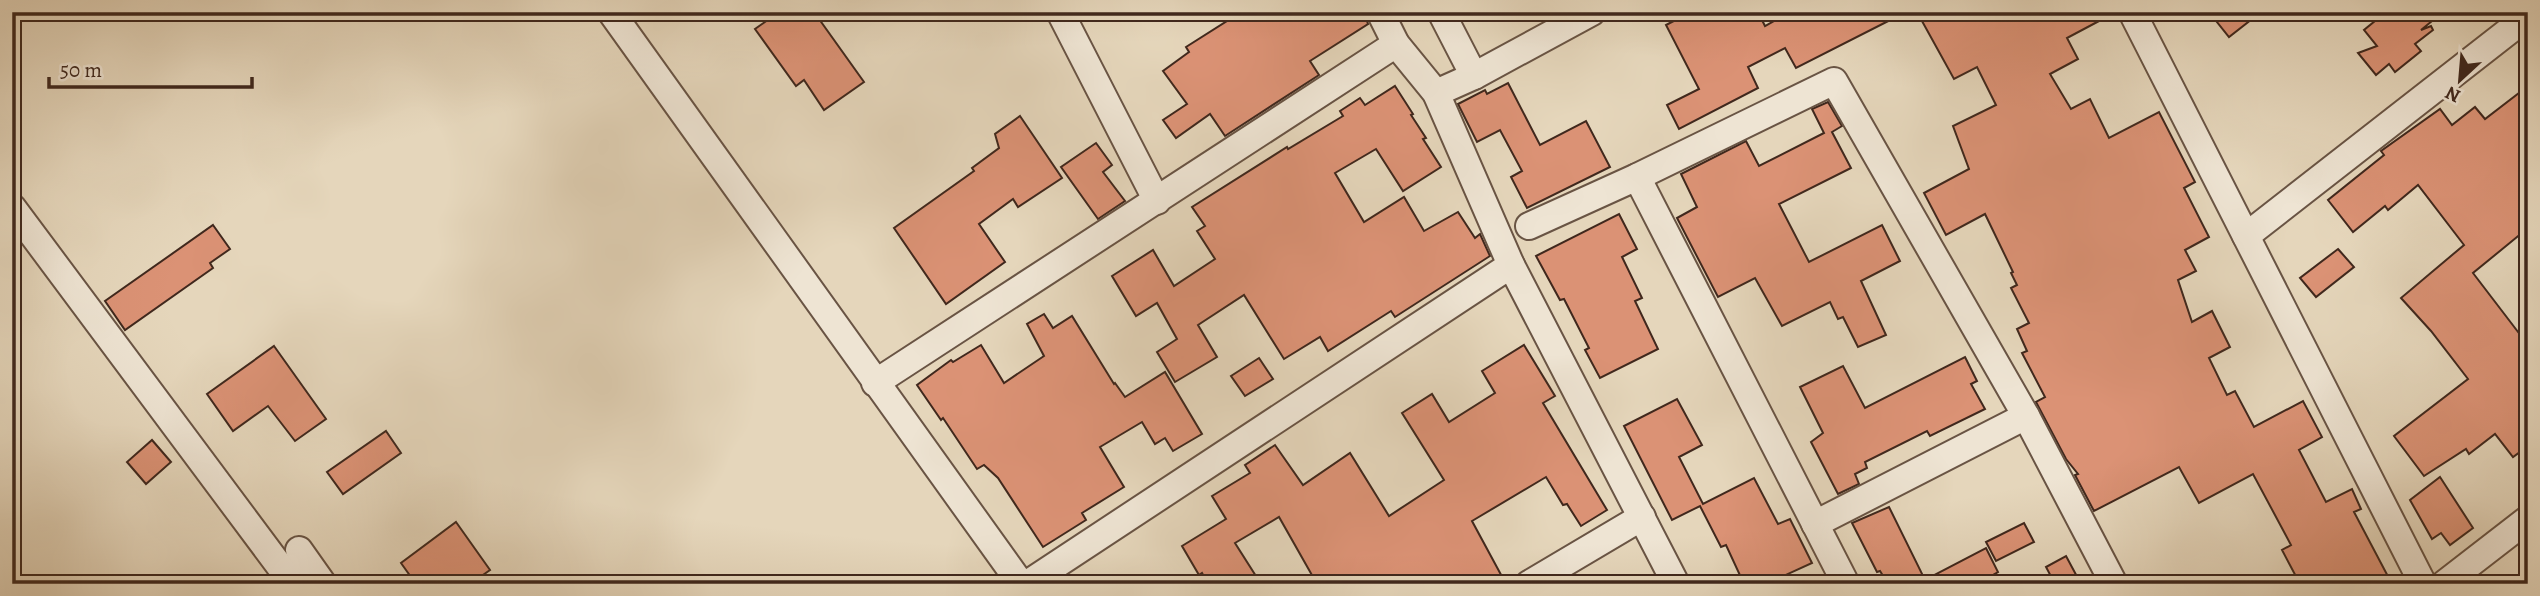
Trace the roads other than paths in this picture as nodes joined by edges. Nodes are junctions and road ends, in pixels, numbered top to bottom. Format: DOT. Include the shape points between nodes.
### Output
graph roads {
  1 [pos="611,12"];
  2 [pos="1060,12"];
  3 [pos="1380,12"];
  4 [pos="1441,12"];
  5 [pos="1592,12"];
  6 [pos="2132,12"];
  7 [pos="2528,16"];
  8 [pos="1396,44"];
  9 [pos="1474,76"];
  10 [pos="1437,93"];
  11 [pos="1637,177"];
  12 [pos="1157,201"];
  13 [pos="12,207"];
  14 [pos="1529,226"];
  15 [pos="2246,236"];
  16 [pos="1511,265"];
  17 [pos="876,383"];
  18 [pos="2026,416"];
  19 [pos="1642,517"];
  20 [pos="2528,519"];
  21 [pos="1815,524"];
  22 [pos="299,551"];
  23 [pos="293,584"];
  24 [pos="323,584"];
  25 [pos="1021,584"];
  26 [pos="1027,584"];
  27 [pos="1529,584"];
  28 [pos="1676,584"];
  29 [pos="1846,584"];
  30 [pos="2114,584"];
  31 [pos="2423,584"];
  32 [pos="2444,584"];
  1 -- 17 [label="street"];
  2 -- 12 [label="street"];
  3 -- 8 [label="street"];
  4 -- 9 [label="street"];
  5 -- 9 [label="street"];
  6 -- 15 [label="street"];
  7 -- 15 [label="street"];
  8 -- 10 [label="street"];
  8 -- 12 [label="street"];
  9 -- 10 [label="street"];
  10 -- 16 [label="street"];
  11 -- 14 [label="street"];
  11 -- 18 [label="street" via="1834,81"];
  11 -- 21 [label="street"];
  12 -- 17 [label="street"];
  13 -- 23 [label="street"];
  15 -- 31 [label="street"];
  16 -- 19 [label="street"];
  16 -- 26 [label="street"];
  17 -- 25 [label="street"];
  18 -- 21 [label="street"];
  18 -- 30 [label="street"];
  19 -- 27 [label="street"];
  19 -- 28 [label="street"];
  20 -- 32 [label="street"];
  21 -- 29 [label="street"];
  22 -- 24 [label="street"];
}
